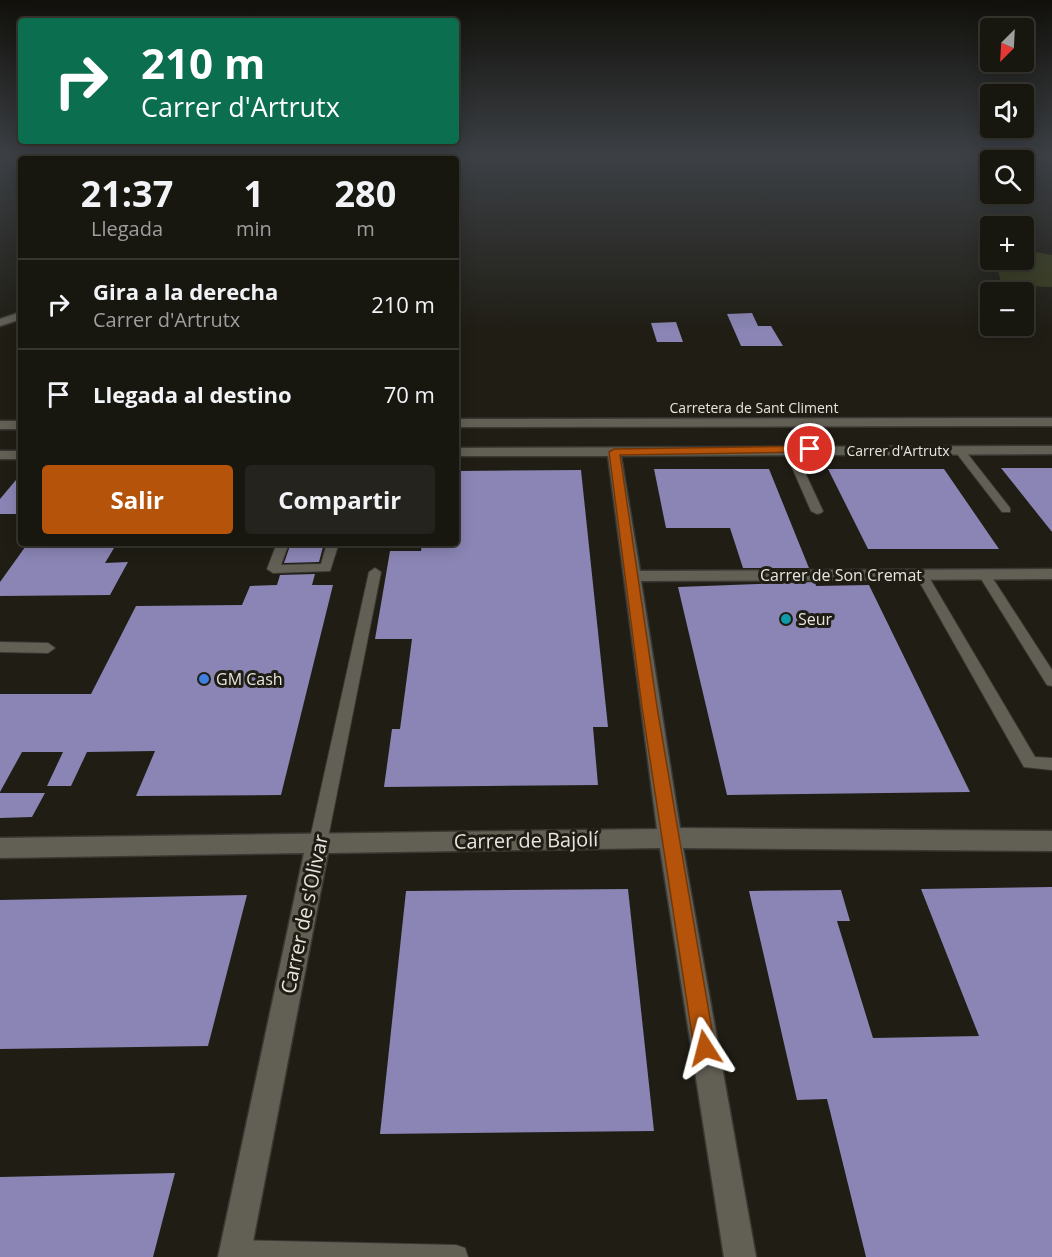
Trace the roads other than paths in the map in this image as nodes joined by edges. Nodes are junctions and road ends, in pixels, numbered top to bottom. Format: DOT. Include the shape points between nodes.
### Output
graph roads {
  1 [pos="18,316"];
  2 [pos="0,323"];
  3 [pos="1052,422"];
  4 [pos="459,423"];
  5 [pos="0,425"];
  6 [pos="18,425"];
  7 [pos="789,449"];
  8 [pos="959,450"];
  9 [pos="1052,450"];
  10 [pos="462,452"];
  11 [pos="614,452"];
  12 [pos="0,455"];
  13 [pos="18,455"];
  14 [pos="1006,510"];
  15 [pos="817,511"];
  16 [pos="282,546"];
  17 [pos="332,546"];
  18 [pos="375,572"];
  19 [pos="921,574"];
  20 [pos="984,574"];
  21 [pos="1052,574"];
  22 [pos="630,576"];
  23 [pos="0,647"];
  24 [pos="48,648"];
  25 [pos="1052,681"];
  26 [pos="1052,764"];
  27 [pos="670,838"];
  28 [pos="1052,841"];
  29 [pos="318,843"];
  30 [pos="0,848"];
  31 [pos="234,1255"];
  32 [pos="456,1257"];
  33 [pos="740,1257"];
  1 -- 2 [label="street"];
  3 -- 4 [label="street, Carretera de Sant Climent"];
  5 -- 6 [label="street"];
  7 -- 8 [label="street, Carrer d'Artrutx"];
  7 -- 11 [label="street, Carrer d'Artrutx"];
  7 -- 15 [label="lane"];
  8 -- 9 [label="street, Carrer d'Artrutx"];
  8 -- 14 [label="lane"];
  10 -- 11 [label="street, Carrer d'Artrutx"];
  11 -- 22 [label="street"];
  12 -- 13 [label="street"];
  16 -- 17 [label="lane" via="273,569 326,568"];
  18 -- 29 [label="lane, Carrer de s'Olivar"];
  19 -- 20 [label="street, Carrer de Son Cremat"];
  19 -- 22 [label="street, Carrer de Son Cremat"];
  19 -- 26 [label="lane" via="1030,763"];
  20 -- 21 [label="street, Carrer de Son Cremat"];
  20 -- 25 [label="lane"];
  22 -- 27 [label="street"];
  23 -- 24 [label="lane"];
  27 -- 28 [label="street, Carrer de Bajolí"];
  27 -- 29 [label="street, Carrer de Bajolí"];
  27 -- 33 [label="street"];
  29 -- 30 [label="street, Carrer de Bajolí"];
  29 -- 31 [label="street, Carrer de s'Olivar"];
  31 -- 32 [label="lane"];
}
